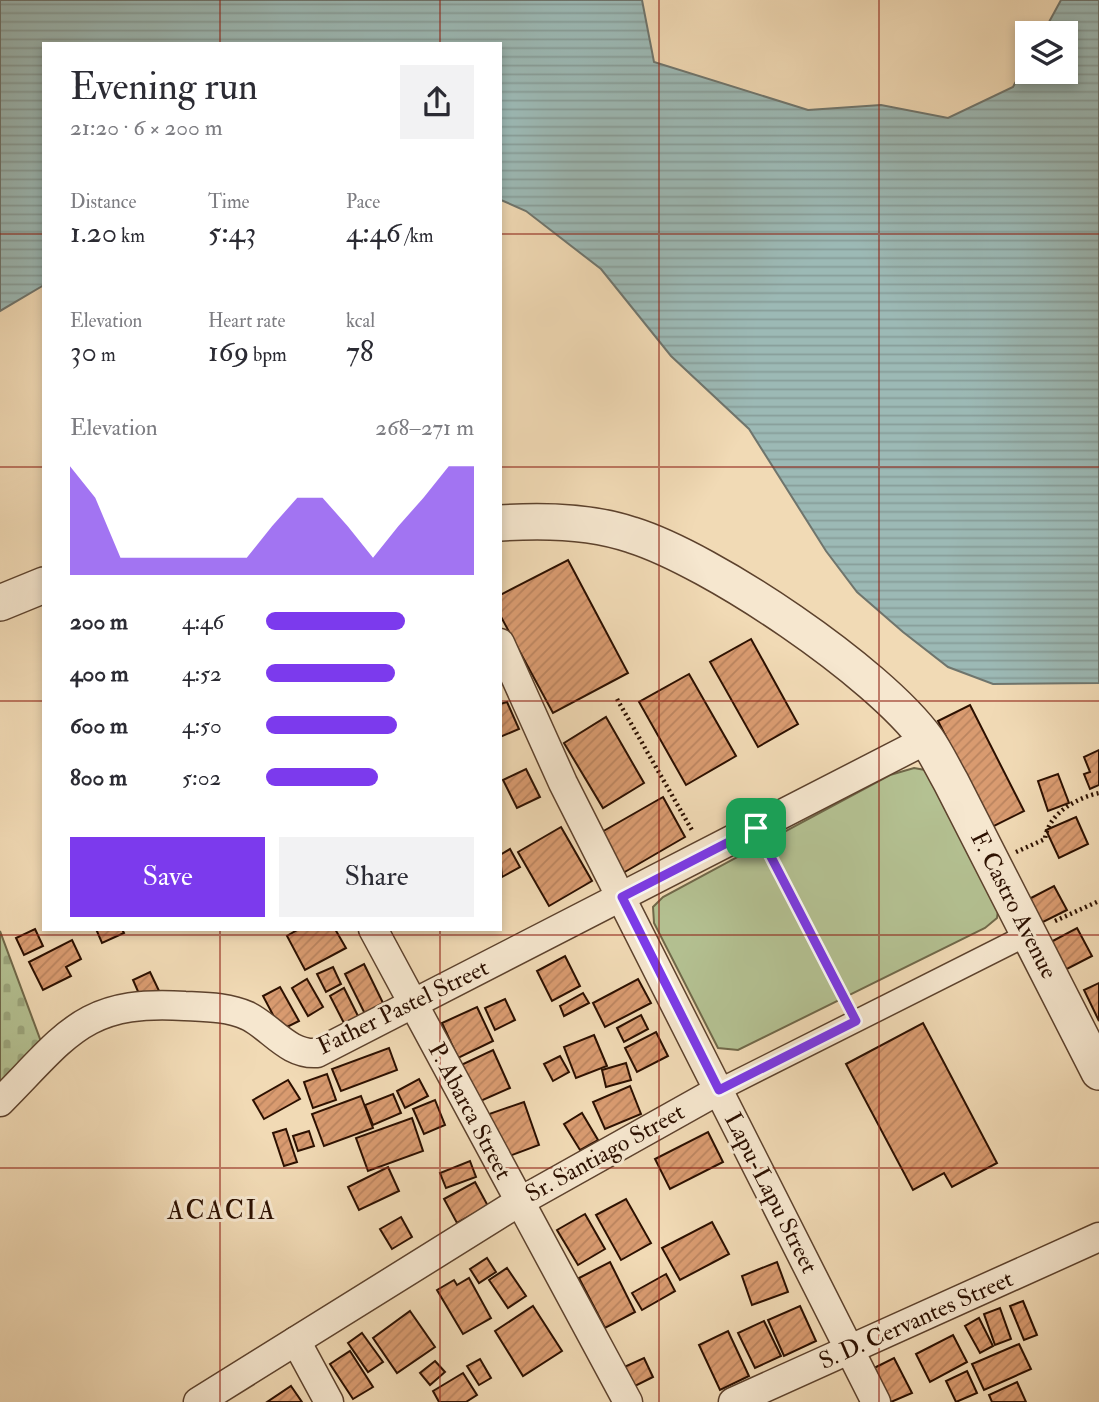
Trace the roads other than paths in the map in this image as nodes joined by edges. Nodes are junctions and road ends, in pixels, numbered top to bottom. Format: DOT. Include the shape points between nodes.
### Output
graph roads {
  1 [pos="502,523"];
  2 [pos="42,586"];
  3 [pos="0,603"];
  4 [pos="502,647"];
  5 [pos="926,740"];
  6 [pos="622,897"];
  7 [pos="374,931"];
  8 [pos="1029,933"];
  9 [pos="412,1003"];
  10 [pos="1099,1072"];
  11 [pos="719,1090"];
  12 [pos="0,1102"];
  13 [pos="519,1202"];
  14 [pos="1099,1237"];
  15 [pos="296,1341"];
  16 [pos="850,1349"];
  17 [pos="198,1402"];
  18 [pos="329,1402"];
  19 [pos="628,1402"];
  20 [pos="733,1402"];
  21 [pos="876,1402"];
  1 -- 5 [label="street, F. Castro Avenue" via="590,524 676,553 812,638 897,707"];
  2 -- 3 [label="street"];
  4 -- 6 [label="street, Lapu-Lapu Street" via="563,783"];
  5 -- 6 [label="street, Father Pastel Street"];
  5 -- 8 [label="street, F. Castro Avenue"];
  6 -- 9 [label="street, Father Pastel Street"];
  6 -- 11 [label="street, Lapu-Lapu Street"];
  7 -- 9 [label="street, P. Abarca Street"];
  8 -- 10 [label="street, F. Castro Avenue"];
  8 -- 11 [label="street, Sr. Santiago Street"];
  9 -- 12 [label="street, Father Pastel Street" via="328,1049 306,1054 249,1017 228,1009 133,1005 110,1010 75,1028"];
  9 -- 13 [label="street, P. Abarca Street"];
  11 -- 13 [label="street, Sr. Santiago Street"];
  11 -- 16 [label="street, Lapu-Lapu Street"];
  13 -- 15 [label="street, Sr. Santiago Street"];
  13 -- 19 [label="street, P. Abarca Street"];
  14 -- 16 [label="street, S. D. Cervantes Street"];
  15 -- 17 [label="street, Sr. Santiago Street"];
  15 -- 18 [label="street"];
  16 -- 20 [label="street, S. D. Cervantes Street"];
  16 -- 21 [label="street, Lapu-Lapu Street"];
}
